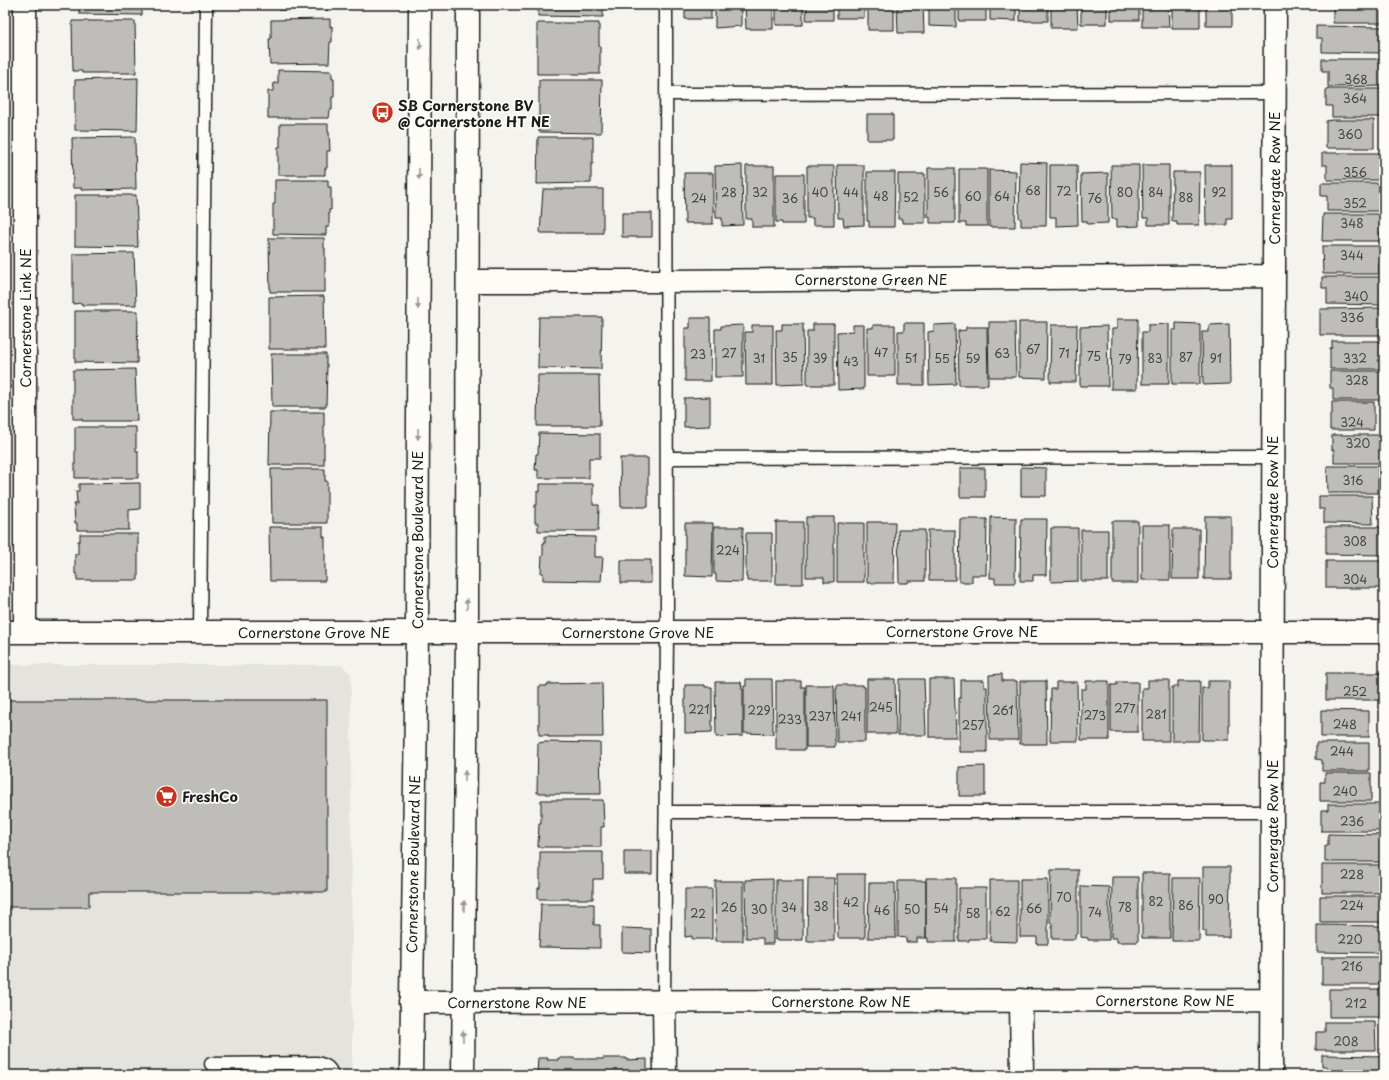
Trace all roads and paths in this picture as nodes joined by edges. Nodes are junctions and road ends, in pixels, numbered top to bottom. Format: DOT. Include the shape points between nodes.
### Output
graph roads {
  1 [pos="25,5"];
  2 [pos="206,5"];
  3 [pos="420,5"];
  4 [pos="468,5"];
  5 [pos="666,5"];
  6 [pos="1275,5"];
  7 [pos="1275,93"];
  8 [pos="667,94"];
  9 [pos="1274,276"];
  10 [pos="468,280"];
  11 [pos="667,280"];
  12 [pos="1273,457"];
  13 [pos="667,458"];
  14 [pos="1272,631"];
  15 [pos="15,632"];
  16 [pos="200,632"];
  17 [pos="417,632"];
  18 [pos="467,632"];
  19 [pos="667,632"];
  20 [pos="1384,632"];
  21 [pos="666,812"];
  22 [pos="1273,812"];
  23 [pos="1021,1000"];
  24 [pos="1270,1000"];
  25 [pos="664,1001"];
  26 [pos="411,1002"];
  27 [pos="462,1002"];
  28 [pos="211,1064"];
  29 [pos="332,1075"];
  30 [pos="411,1075"];
  31 [pos="463,1075"];
  32 [pos="665,1075"];
  33 [pos="1022,1075"];
  34 [pos="1271,1075"];
  1 -- 15 [label="street, Cornerstone Link NE"];
  2 -- 16 [label="lane"];
  3 -- 17 [label="street, Cornerstone Boulevard NE, one-way"];
  4 -- 10 [label="street"];
  5 -- 8 [label="lane"];
  6 -- 7 [label="street, Cornergate Row NE"];
  7 -- 8 [label="lane"];
  7 -- 9 [label="street, Cornergate Row NE"];
  8 -- 11 [label="lane"];
  9 -- 11 [label="street, Cornerstone Green NE"];
  9 -- 12 [label="street, Cornergate Row NE"];
  10 -- 11 [label="street, Cornerstone Green NE"];
  18 -- 10 [label="street, one-way"];
  11 -- 13 [label="lane"];
  12 -- 13 [label="lane"];
  12 -- 14 [label="street, Cornergate Row NE"];
  13 -- 19 [label="lane"];
  14 -- 19 [label="street, Cornerstone Grove NE"];
  14 -- 20 [label="street, Cornerstone Grove NE"];
  14 -- 22 [label="street, Cornergate Row NE"];
  15 -- 16 [label="street, Cornerstone Grove NE"];
  16 -- 17 [label="street, Cornerstone Grove NE"];
  17 -- 18 [label="street, Cornerstone Grove NE"];
  17 -- 26 [label="street, Cornerstone Boulevard NE"];
  18 -- 19 [label="street, Cornerstone Grove NE"];
  27 -- 18 [label="street, one-way"];
  19 -- 21 [label="lane"];
  21 -- 22 [label="lane"];
  21 -- 25 [label="lane"];
  22 -- 24 [label="street, Cornergate Row NE"];
  23 -- 24 [label="street, Cornerstone Row NE"];
  23 -- 25 [label="street, Cornerstone Row NE"];
  23 -- 33 [label="street"];
  24 -- 34 [label="street, Cornergate Row NE"];
  25 -- 27 [label="street, Cornerstone Row NE"];
  25 -- 32 [label="street"];
  26 -- 27 [label="street, Cornerstone Row NE"];
  26 -- 30 [label="street, Cornerstone Boulevard NE"];
  31 -- 27 [label="street, one-way"];
  28 -- 29 [label="lane" via="317,1063 331,1070"];
}
